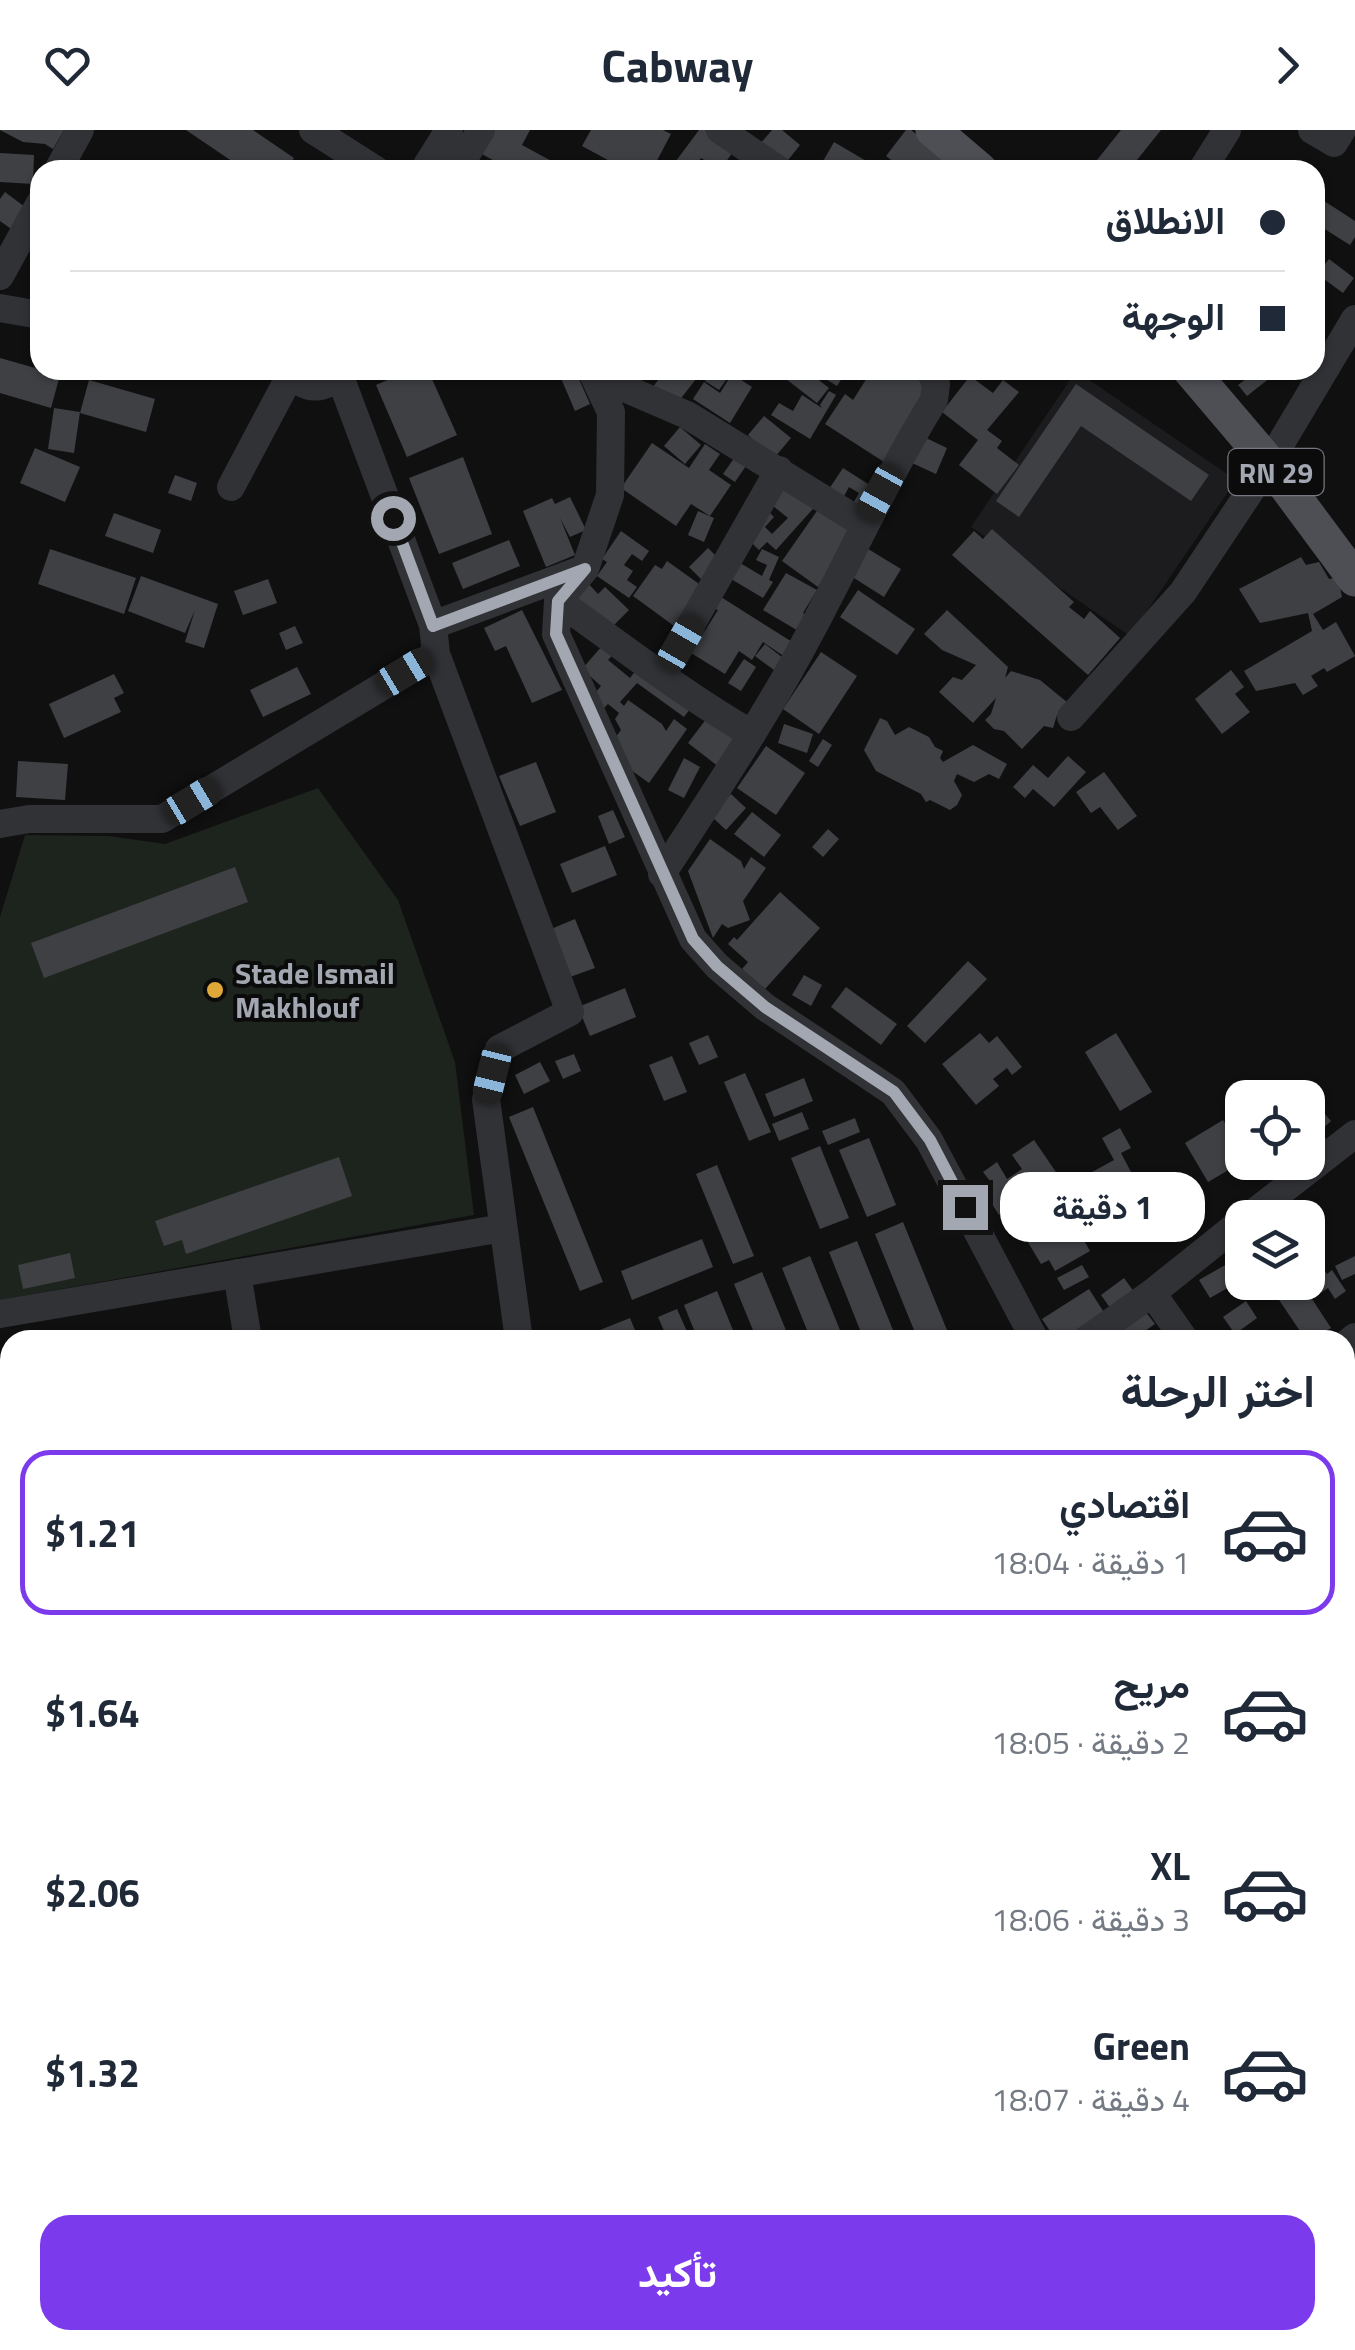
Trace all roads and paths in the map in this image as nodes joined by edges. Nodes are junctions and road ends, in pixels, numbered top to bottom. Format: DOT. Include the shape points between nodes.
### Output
graph roads {
  1 [pos="80,130"];
  2 [pos="314,130"];
  3 [pos="449,130"];
  4 [pos="481,130"];
  5 [pos="720,130"];
  6 [pos="933,130"];
  7 [pos="1227,130"];
  8 [pos="1312,130"];
  9 [pos="1342,130"];
  10 [pos="64,160"];
  11 [pos="360,160"];
  12 [pos="430,160"];
  13 [pos="462,160"];
  14 [pos="765,160"];
  15 [pos="968,160"];
  16 [pos="1208,160"];
  17 [pos="30,221"];
  18 [pos="0,276"];
  19 [pos="0,308"];
  20 [pos="30,313"];
  21 [pos="1355,319"];
  22 [pos="1325,369"];
  23 [pos="286,380"];
  24 [pos="296,380"];
  25 [pos="334,380"];
  26 [pos="343,380"];
  27 [pos="596,380"];
  28 [pos="610,380"];
  29 [pos="934,380"];
  30 [pos="1198,380"];
  31 [pos="1319,380"];
  32 [pos="1269,463"];
  33 [pos="779,470"];
  34 [pos="231,487"];
  35 [pos="864,524"];
  36 [pos="585,569"];
  37 [pos="1355,579"];
  38 [pos="558,601"];
  39 [pos="433,626"];
  40 [pos="436,654"];
  41 [pos="663,674"];
  42 [pos="1071,717"];
  43 [pos="752,734"];
  44 [pos="0,824"];
  45 [pos="662,874"];
  46 [pos="1355,1134"];
  47 [pos="1270,1200"];
  48 [pos="503,1228"];
  49 [pos="1225,1235"];
  50 [pos="237,1273"];
  51 [pos="1152,1293"];
  52 [pos="0,1314"];
  53 [pos="246,1330"];
  54 [pos="518,1330"];
  55 [pos="1030,1330"];
  56 [pos="1100,1330"];
  57 [pos="1178,1330"];
  1 -- 10 [label="street"];
  2 -- 11 [label="street"];
  3 -- 12 [label="street"];
  4 -- 13 [label="street"];
  5 -- 14 [label="street"];
  6 -- 15 [label="main road"];
  7 -- 16 [label="street"];
  8 -- 9 [label="street" via="1334,143"];
  17 -- 18 [label="street"];
  19 -- 20 [label="street"];
  21 -- 22 [label="street"];
  23 -- 34 [label="street"];
  24 -- 25 [label="street" via="315,387"];
  26 -- 39 [label="street"];
  27 -- 36 [label="street" via="610,412 610,495"];
  28 -- 33 [label="street" via="687,415"];
  29 -- 35 [label="street" via="934,400"];
  30 -- 32 [label="main road, RN 29"];
  31 -- 32 [label="street"];
  32 -- 37 [label="main road, RN 29"];
  32 -- 42 [label="street" via="1183,592"];
  33 -- 35 [label="street"];
  33 -- 41 [label="street"];
  35 -- 43 [label="street"];
  36 -- 38 [label="street"];
  36 -- 39 [label="street"];
  38 -- 41 [label="street"];
  38 -- 45 [label="street" via="556,634"];
  39 -- 40 [label="street"];
  40 -- 44 [label="street" via="162,820"];
  40 -- 48 [label="street" via="570,1012 499,1049 486,1099"];
  41 -- 43 [label="street" via="695,702"];
  43 -- 45 [label="street"];
  45 -- 55 [label="street" via="693,939 717,966 765,1007 894,1092 930,1140"];
  46 -- 47 [label="street"];
  48 -- 50 [label="street"];
  48 -- 54 [label="street"];
  49 -- 51 [label="street"];
  50 -- 52 [label="street"];
  50 -- 53 [label="street"];
  51 -- 56 [label="street"];
  51 -- 57 [label="street"];
}
